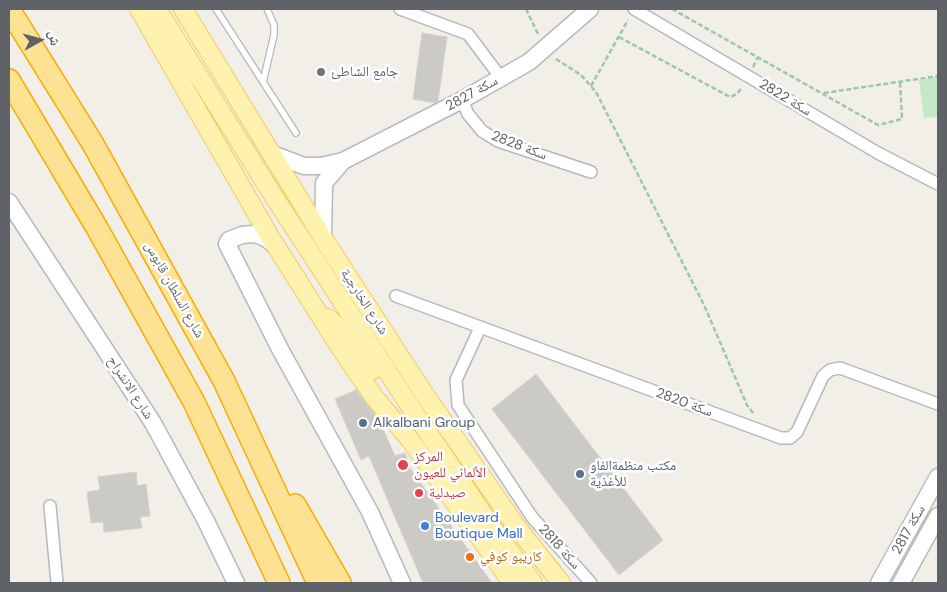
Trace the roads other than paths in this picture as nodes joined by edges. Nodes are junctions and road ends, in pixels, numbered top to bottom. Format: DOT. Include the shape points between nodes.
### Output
graph roads {
  1 [pos="9,9"];
  2 [pos="139,9"];
  3 [pos="157,9"];
  4 [pos="183,9"];
  5 [pos="216,9"];
  6 [pos="267,9"];
  7 [pos="400,9"];
  8 [pos="590,9"];
  9 [pos="634,9"];
  10 [pos="501,78"];
  11 [pos="9,80"];
  12 [pos="262,82"];
  13 [pos="462,100"];
  14 [pos="296,133"];
  15 [pos="272,154"];
  16 [pos="343,161"];
  17 [pos="591,172"];
  18 [pos="938,184"];
  19 [pos="9,202"];
  20 [pos="323,238"];
  21 [pos="275,245"];
  22 [pos="396,296"];
  23 [pos="313,304"];
  24 [pos="480,328"];
  25 [pos="224,381"];
  26 [pos="406,400"];
  27 [pos="938,404"];
  28 [pos="938,478"];
  29 [pos="50,506"];
  30 [pos="938,516"];
  31 [pos="57,583"];
  32 [pos="236,583"];
  33 [pos="279,583"];
  34 [pos="318,583"];
  35 [pos="340,583"];
  36 [pos="402,583"];
  37 [pos="512,583"];
  38 [pos="533,583"];
  39 [pos="561,583"];
  40 [pos="590,583"];
  41 [pos="879,583"];
  42 [pos="900,583"];
  1 -- 25 [label="highway, شارع السلطان قابوس" via="93,144"];
  2 -- 21 [label="main road"];
  3 -- 26 [label="main road, شارع الخارجية"];
  4 -- 15 [label="main road, شارع الخارجية"];
  5 -- 12 [label="lane"];
  6 -- 12 [label="lane" via="274,25 274,35"];
  7 -- 10 [label="street" via="468,34"];
  8 -- 10 [label="street, سكة 2827" via="528,62"];
  9 -- 18 [label="street, سكة 2822" via="878,153"];
  10 -- 13 [label="street, سكة 2827"];
  11 -- 33 [label="highway" via="97,228 194,402"];
  12 -- 14 [label="lane"];
  13 -- 16 [label="street, سكة 2827"];
  13 -- 17 [label="street, سكة 2828" via="468,114 482,131 498,141"];
  15 -- 16 [label="street, سكة 2827" via="304,166"];
  15 -- 20 [label="main road, شارع الخارجية"];
  16 -- 20 [label="street, سكة 2827" via="324,183"];
  19 -- 32 [label="street, شارع الانشراح" via="153,423"];
  20 -- 39 [label="main road, شارع الخارجية" via="423,392 516,526"];
  21 -- 23 [label="main road"];
  21 -- 36 [label="street" via="264,237 248,234 227,244 280,349 370,512"];
  22 -- 24 [label="street, سكة 2820"];
  23 -- 26 [label="main road" via="347,335 389,390"];
  23 -- 37 [label="main road" via="375,398 407,436"];
  24 -- 27 [label="street, سكة 2820" via="781,438 790,438 797,432 823,376 830,370 840,368"];
  24 -- 40 [label="street, سكة 2818" via="456,380 458,405 532,517"];
  25 -- 34 [label="highway, شارع السلطان قابوس"];
  25 -- 35 [label="highway"];
  26 -- 38 [label="main road, شارع الخارجية"];
  28 -- 41 [label="street, سكة 2817"];
  29 -- 31 [label="street"];
  30 -- 42 [label="street, سكة 2817"];
}
